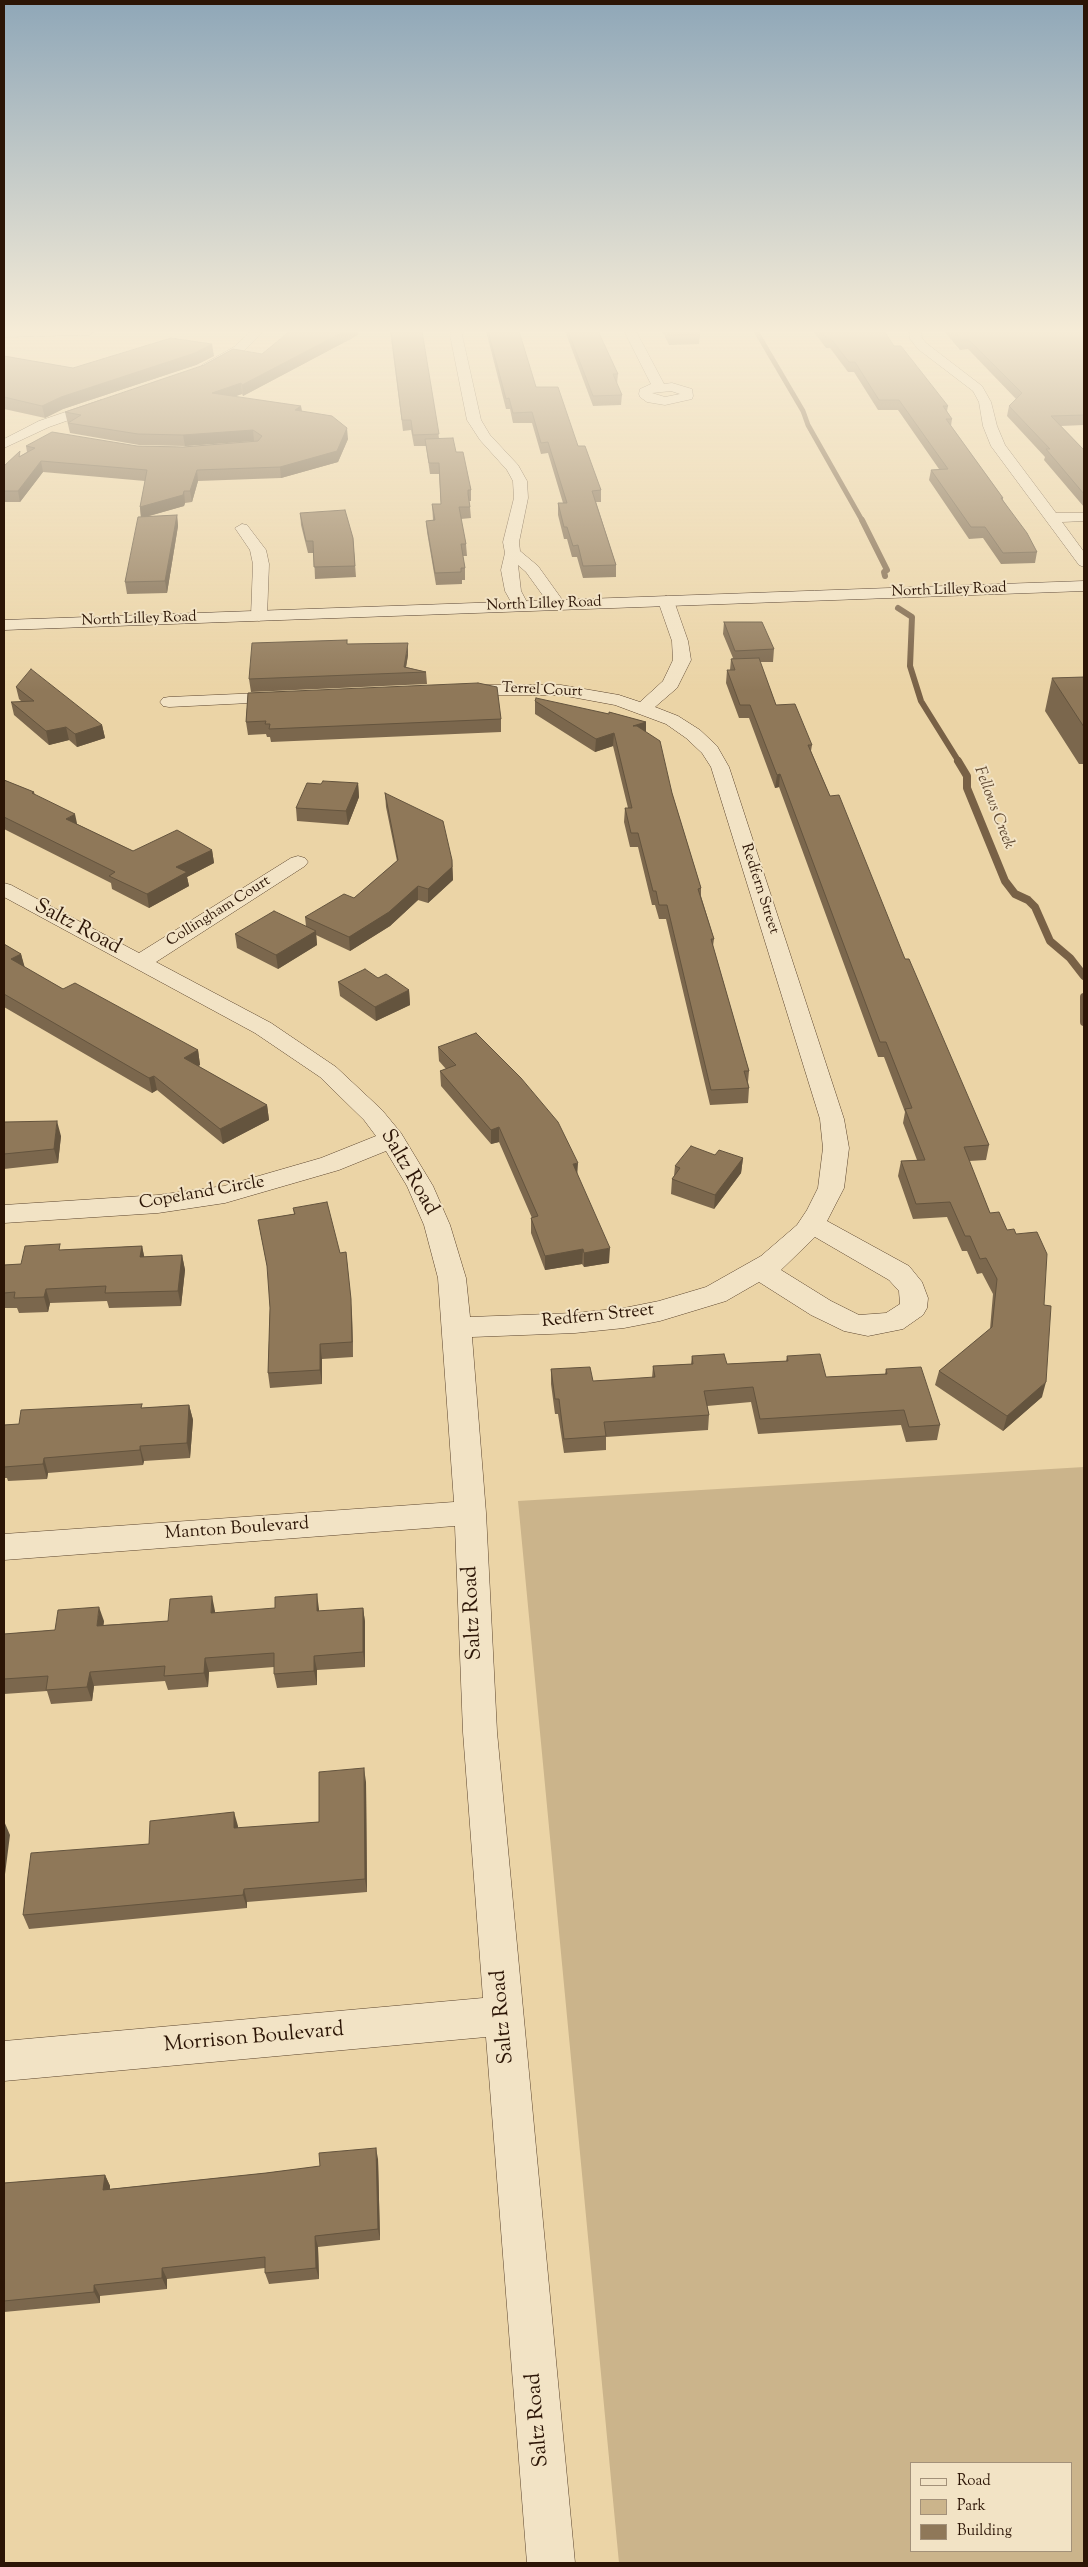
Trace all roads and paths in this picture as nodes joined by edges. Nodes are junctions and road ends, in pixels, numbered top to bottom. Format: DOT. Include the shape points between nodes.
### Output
graph roads {
  1 [pos="497,451"];
  2 [pos="1002,451"];
  3 [pos="1084,517"];
  4 [pos="1052,518"];
  5 [pos="242,528"];
  6 [pos="513,553"];
  7 [pos="1084,562"];
  8 [pos="1084,586"];
  9 [pos="666,601"];
  10 [pos="558,605"];
  11 [pos="521,606"];
  12 [pos="259,616"];
  13 [pos="4,625"];
  14 [pos="447,691"];
  15 [pos="298,697"];
  16 [pos="170,702"];
  17 [pos="644,707"];
  18 [pos="298,862"];
  19 [pos="4,889"];
  20 [pos="140,962"];
  21 [pos="392,1139"];
  22 [pos="4,1214"];
  23 [pos="812,1224"];
  24 [pos="761,1270"];
  25 [pos="457,1327"];
  26 [pos="470,1513"];
  27 [pos="4,1546"];
  28 [pos="504,2016"];
  29 [pos="4,2061"];
  30 [pos="551,2563"];
  1 -- 6 [label="street" via="520,481 522,498 511,542"];
  2 -- 4 [label="street"];
  3 -- 4 [label="street"];
  4 -- 7 [label="street"];
  5 -- 12 [label="street" via="258,550 261,564"];
  6 -- 10 [label="street" via="532,569"];
  6 -- 11 [label="street" via="509,570 513,592"];
  8 -- 9 [label="street, North Lilley Road"];
  9 -- 10 [label="street, North Lilley Road"];
  9 -- 17 [label="street" via="680,641 682,660 671,684"];
  10 -- 11 [label="street, North Lilley Road"];
  11 -- 12 [label="street, North Lilley Road"];
  12 -- 13 [label="street, North Lilley Road"];
  14 -- 17 [label="street, Terrel Court" via="561,690 594,694"];
  15 -- 16 [label="street"];
  17 -- 23 [label="street, Redfern Street" via="693,734 710,750 720,767 832,1119 835,1169 831,1188"];
  18 -- 20 [label="street, Collingham Court"];
  19 -- 20 [label="street, Saltz Road"];
  20 -- 21 [label="street, Saltz Road" via="300,1051 351,1092"];
  21 -- 22 [label="street, Copeland Circle" via="330,1164 225,1194 158,1204"];
  21 -- 25 [label="street, Saltz Road" via="420,1186 437,1225 452,1278"];
  23 -- 24 [label="street, Redfern Street" via="790,1248"];
  23 -- 24 [label="street" via="899,1273 912,1289 912,1308 893,1322 868,1326 854,1324 821,1308"];
  24 -- 25 [label="street, Redfern Street" via="716,1294 624,1318"];
  25 -- 26 [label="street, Saltz Road"];
  26 -- 27 [label="street, Manton Boulevard"];
  26 -- 28 [label="street, Saltz Road" via="480,1732"];
  28 -- 29 [label="street, Morrison Boulevard"];
  28 -- 30 [label="street, Saltz Road"];
}
